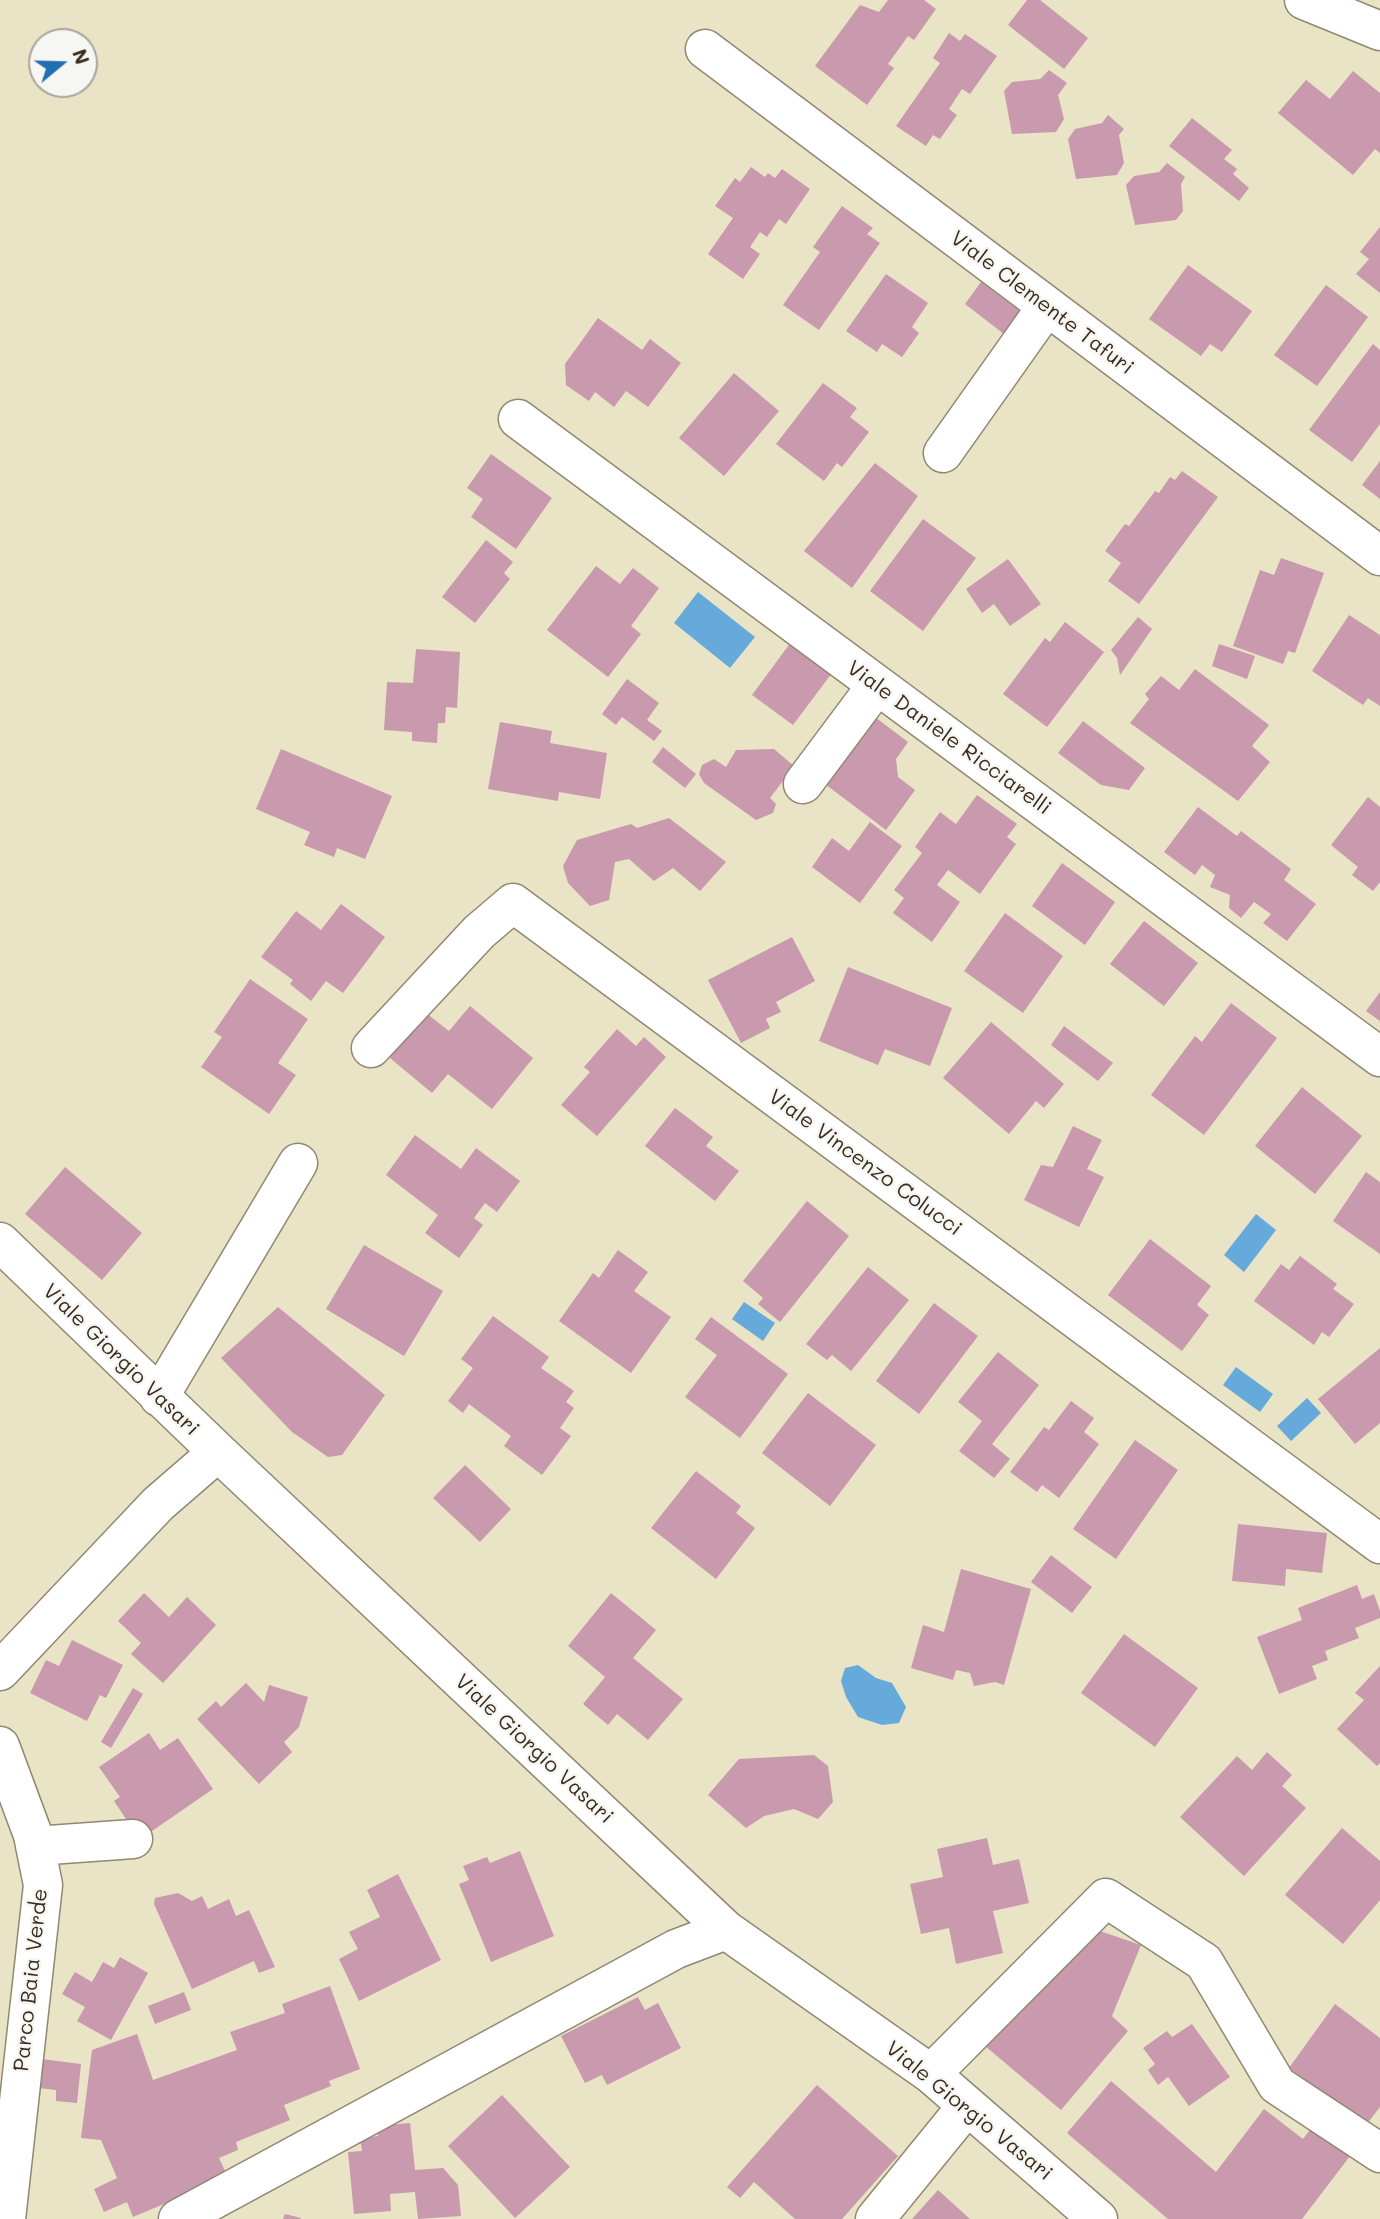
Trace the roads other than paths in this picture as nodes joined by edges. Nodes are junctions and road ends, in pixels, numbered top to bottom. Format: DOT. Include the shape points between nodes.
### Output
graph roads {
  1 [pos="1304,0"];
  2 [pos="1380,31"];
  3 [pos="705,49"];
  4 [pos="1047,306"];
  5 [pos="517,419"];
  6 [pos="943,453"];
  7 [pos="1380,556"];
  8 [pos="877,685"];
  9 [pos="803,784"];
  10 [pos="371,1048"];
  11 [pos="1380,1057"];
  12 [pos="298,1163"];
  13 [pos="0,1242"];
  14 [pos="159,1397"];
  15 [pos="218,1452"];
  16 [pos="1380,1544"];
  17 [pos="0,1671"];
  18 [pos="0,1746"];
  19 [pos="133,1839"];
  20 [pos="35,1846"];
  21 [pos="726,1930"];
  22 [pos="931,2074"];
  23 [pos="967,2106"];
  24 [pos="1380,2153"];
  25 [pos="6,2219"];
  26 [pos="178,2219"];
  27 [pos="875,2219"];
  28 [pos="1098,2219"];
  1 -- 2 [label="street"];
  3 -- 4 [label="street, Viale Clemente Tafuri"];
  4 -- 6 [label="street"];
  4 -- 7 [label="street, Viale Clemente Tafuri"];
  5 -- 8 [label="street, Viale Daniele Ricciarelli"];
  8 -- 9 [label="street"];
  8 -- 11 [label="street, Viale Daniele Ricciarelli"];
  10 -- 16 [label="street, Viale Vincenzo Colucci" via="513,903"];
  12 -- 14 [label="street"];
  13 -- 14 [label="street, Viale Giorgio Vasari"];
  14 -- 15 [label="street, Viale Giorgio Vasari"];
  15 -- 17 [label="street" via="159,1504"];
  15 -- 21 [label="street, Viale Giorgio Vasari"];
  18 -- 20 [label="street, Parco Baia Verde"];
  19 -- 20 [label="street"];
  20 -- 25 [label="street, Parco Baia Verde" via="43,1885"];
  21 -- 22 [label="street, Viale Giorgio Vasari"];
  21 -- 26 [label="street" via="676,1949"];
  22 -- 23 [label="street, Viale Giorgio Vasari"];
  22 -- 24 [label="street" via="1106,1898 1204,1962 1277,2085"];
  23 -- 27 [label="street"];
  23 -- 28 [label="street, Viale Giorgio Vasari"];
}
